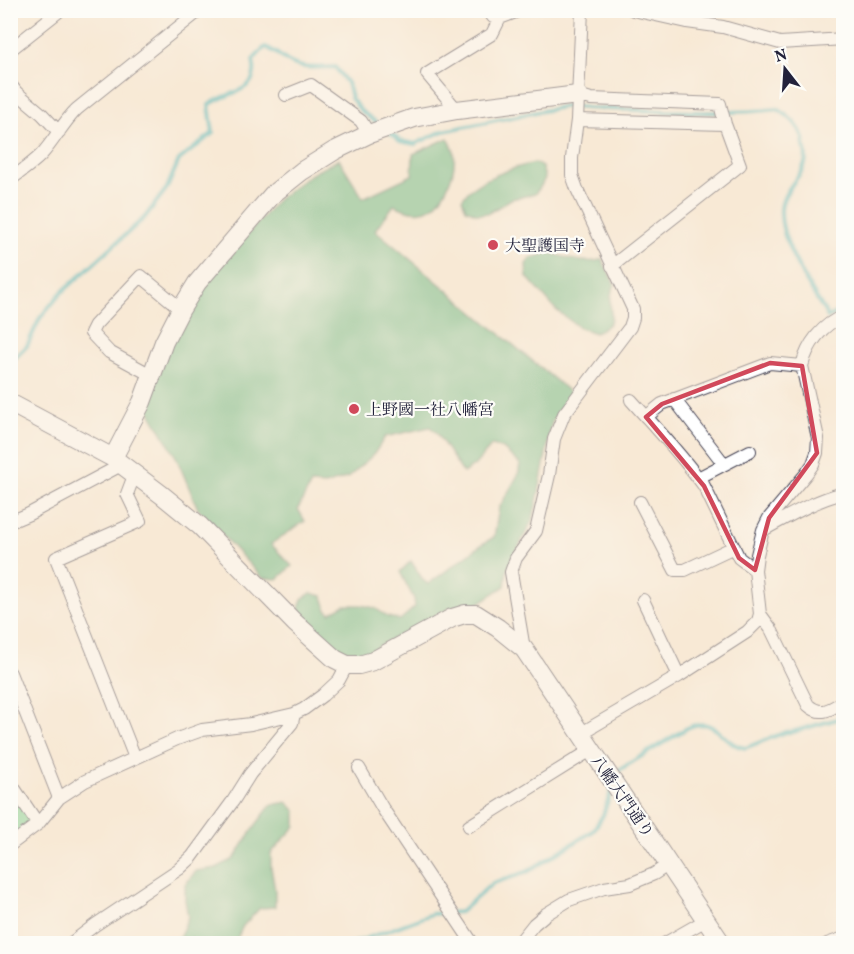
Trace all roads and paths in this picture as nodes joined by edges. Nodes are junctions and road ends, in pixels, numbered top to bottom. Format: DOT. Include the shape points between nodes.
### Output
graph roads {
  1 [pos="57,10"];
  2 [pos="200,10"];
  3 [pos="488,10"];
  4 [pos="521,10"];
  5 [pos="582,10"];
  6 [pos="633,10"];
  7 [pos="500,18"];
  8 [pos="843,39"];
  9 [pos="10,50"];
  10 [pos="10,84"];
  11 [pos="286,95"];
  12 [pos="578,95"];
  13 [pos="457,110"];
  14 [pos="577,120"];
  15 [pos="725,124"];
  16 [pos="59,132"];
  17 [pos="369,134"];
  18 [pos="10,180"];
  19 [pos="612,266"];
  20 [pos="181,309"];
  21 [pos="843,316"];
  22 [pos="802,366"];
  23 [pos="151,375"];
  24 [pos="674,399"];
  25 [pos="631,400"];
  26 [pos="10,403"];
  27 [pos="646,417"];
  28 [pos="750,451"];
  29 [pos="724,464"];
  30 [pos="124,465"];
  31 [pos="698,478"];
  32 [pos="843,493"];
  33 [pos="640,502"];
  34 [pos="10,522"];
  35 [pos="763,530"];
  36 [pos="734,547"];
  37 [pos="755,570"];
  38 [pos="643,600"];
  39 [pos="760,614"];
  40 [pos="524,649"];
  41 [pos="347,665"];
  42 [pos="10,673"];
  43 [pos="679,676"];
  44 [pos="843,701"];
  45 [pos="294,714"];
  46 [pos="580,734"];
  47 [pos="591,750"];
  48 [pos="135,758"];
  49 [pos="359,768"];
  50 [pos="10,782"];
  51 [pos="59,798"];
  52 [pos="38,824"];
  53 [pos="469,826"];
  54 [pos="10,845"];
  55 [pos="669,864"];
  56 [pos="706,920"];
  57 [pos="843,938"];
  58 [pos="70,944"];
  59 [pos="473,944"];
  60 [pos="518,944"];
  61 [pos="664,944"];
  62 [pos="722,944"];
  63 [pos="828,944"];
  1 -- 9 [label="street"];
  2 -- 16 [label="street" via="77,109"];
  3 -- 7 [label="street" via="493,17"];
  4 -- 7 [label="street"];
  5 -- 12 [label="street"];
  6 -- 8 [label="street" via="723,27 780,43"];
  7 -- 13 [label="street" via="492,34 427,74"];
  10 -- 16 [label="street"];
  11 -- 17 [label="street" via="311,85 361,121"];
  12 -- 13 [label="street"];
  12 -- 14 [label="street"];
  12 -- 15 [label="street" via="591,99 720,104"];
  13 -- 17 [label="street" via="414,117"];
  14 -- 15 [label="street"];
  14 -- 19 [label="street" via="572,175"];
  15 -- 19 [label="street" via="740,165"];
  16 -- 18 [label="street" via="40,155"];
  17 -- 20 [label="street" via="302,171 273,194 197,282"];
  19 -- 40 [label="street" via="633,309 633,318 564,414 554,439 536,531 516,558 511,572"];
  20 -- 23 [label="street"];
  20 -- 23 [label="street" via="141,276 91,333 109,352"];
  21 -- 22 [label="street" via="809,346"];
  22 -- 24 [label="street" via="770,363"];
  22 -- 35 [label="street" via="818,453"];
  23 -- 30 [label="street"];
  24 -- 27 [label="street"];
  24 -- 29 [label="street"];
  25 -- 27 [label="street"];
  26 -- 30 [label="street"];
  27 -- 31 [label="street"];
  28 -- 29 [label="street"];
  29 -- 31 [label="street"];
  30 -- 34 [label="street"];
  30 -- 41 [label="street" via="200,526 295,623 334,659"];
  30 -- 48 [label="street" via="127,494 140,521 56,558"];
  31 -- 36 [label="street"];
  32 -- 35 [label="street" via="801,509"];
  33 -- 36 [label="street" via="675,570 685,570"];
  35 -- 37 [label="street"];
  36 -- 37 [label="street" via="739,558"];
  37 -- 39 [label="street"];
  38 -- 43 [label="street"];
  39 -- 43 [label="street" via="747,632"];
  39 -- 44 [label="street" via="808,705 813,710 827,711"];
  40 -- 41 [label="street, 八幡大門通り" via="476,614 465,614 373,661"];
  40 -- 46 [label="street, 八幡大門通り"];
  41 -- 45 [label="street" via="339,680 323,695"];
  42 -- 51 [label="street"];
  43 -- 46 [label="street"];
  45 -- 48 [label="street" via="202,730"];
  45 -- 58 [label="street" via="292,723 250,774 192,857 179,870"];
  46 -- 47 [label="street, 八幡大門通り"];
  47 -- 53 [label="street"];
  47 -- 55 [label="street, 八幡大門通り"];
  48 -- 51 [label="street"];
  49 -- 59 [label="street"];
  50 -- 52 [label="street"];
  51 -- 52 [label="street"];
  52 -- 54 [label="street"];
  55 -- 56 [label="street, 八幡大門通り"];
  55 -- 60 [label="street" via="630,884 569,900 534,924"];
  56 -- 61 [label="street"];
  56 -- 62 [label="street, 八幡大門通り"];
  57 -- 63 [label="street"];
}
